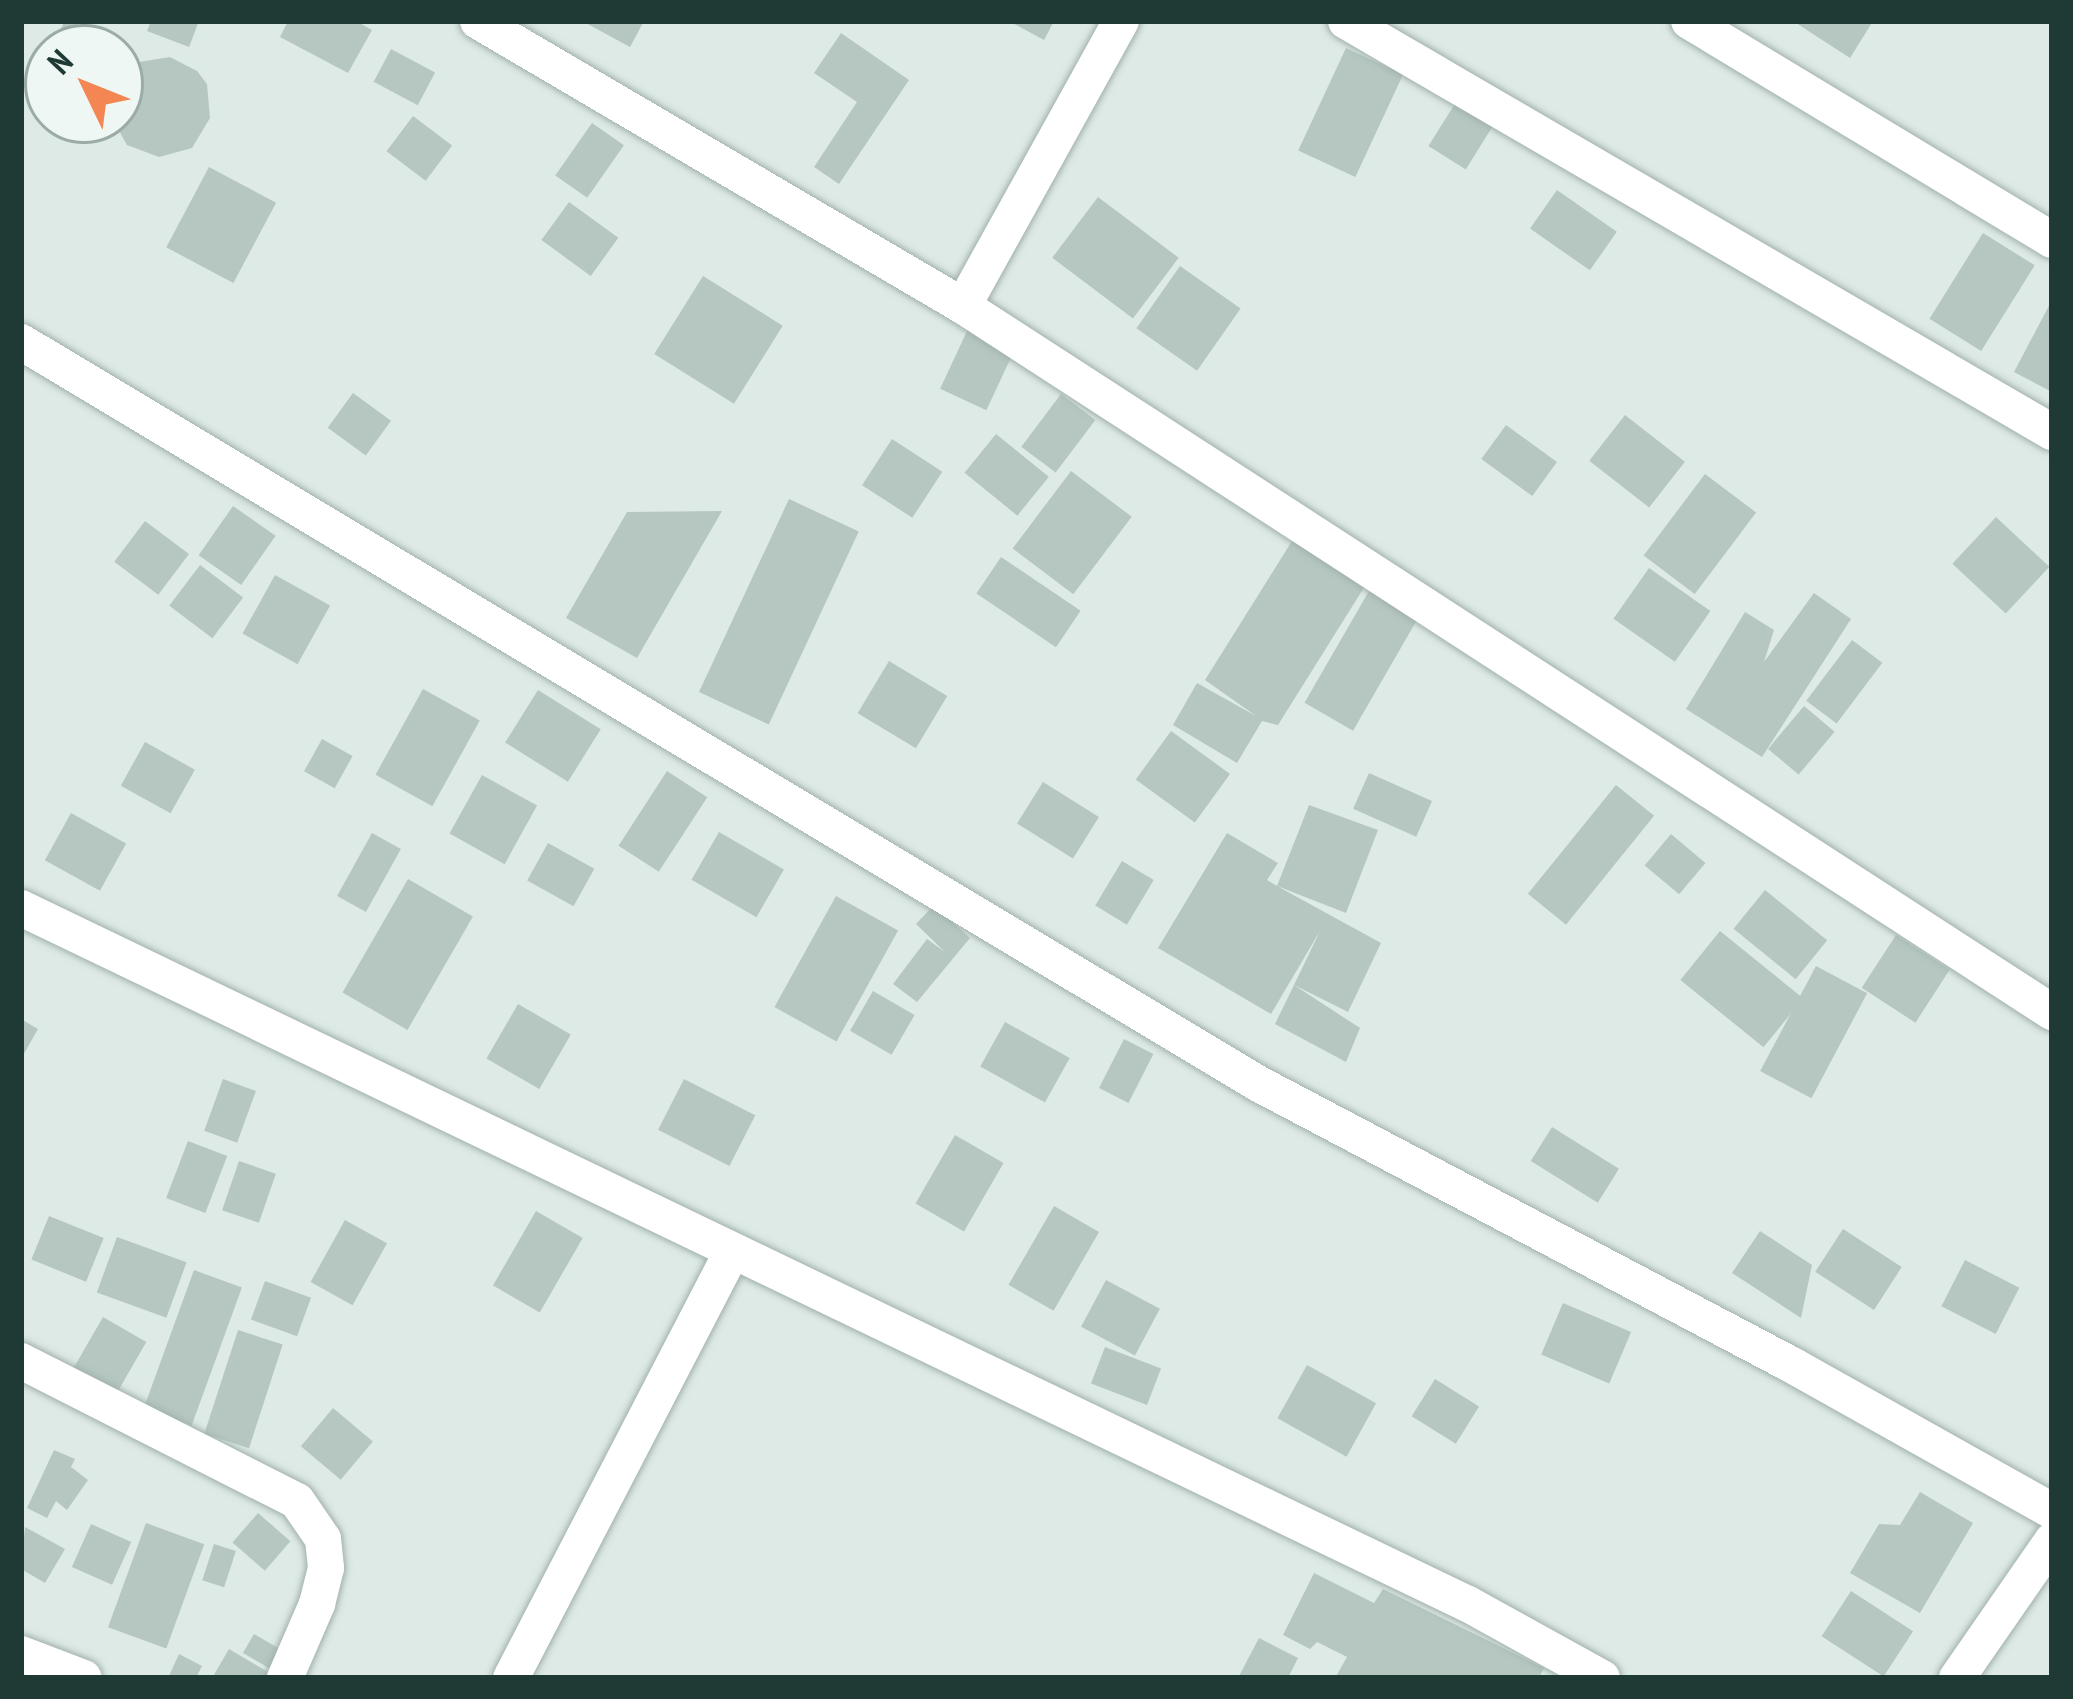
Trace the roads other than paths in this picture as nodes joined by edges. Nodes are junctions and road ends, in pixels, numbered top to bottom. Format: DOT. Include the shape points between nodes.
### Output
graph roads {
  1 [pos="478,21"];
  2 [pos="1121,21"];
  3 [pos="1346,21"];
  4 [pos="1689,21"];
  5 [pos="2052,240"];
  6 [pos="963,306"];
  7 [pos="21,342"];
  8 [pos="2052,432"];
  9 [pos="21,908"];
  10 [pos="2052,1012"];
  11 [pos="731,1252"];
  12 [pos="21,1361"];
  13 [pos="2052,1510"];
  14 [pos="2052,1541"];
  15 [pos="21,1654"];
  16 [pos="84,1678"];
  17 [pos="285,1678"];
  18 [pos="511,1678"];
  19 [pos="1602,1678"];
  20 [pos="1957,1678"];
  1 -- 6 [label="street"];
  2 -- 6 [label="street"];
  3 -- 8 [label="street"];
  4 -- 5 [label="street"];
  6 -- 10 [label="street"];
  7 -- 13 [label="street" via="1259,1084"];
  9 -- 11 [label="street"];
  11 -- 18 [label="street"];
  11 -- 19 [label="street" via="1468,1604"];
  12 -- 17 [label="street" via="298,1501 323,1539 326,1568"];
  14 -- 20 [label="street"];
  15 -- 16 [label="street"];
}
